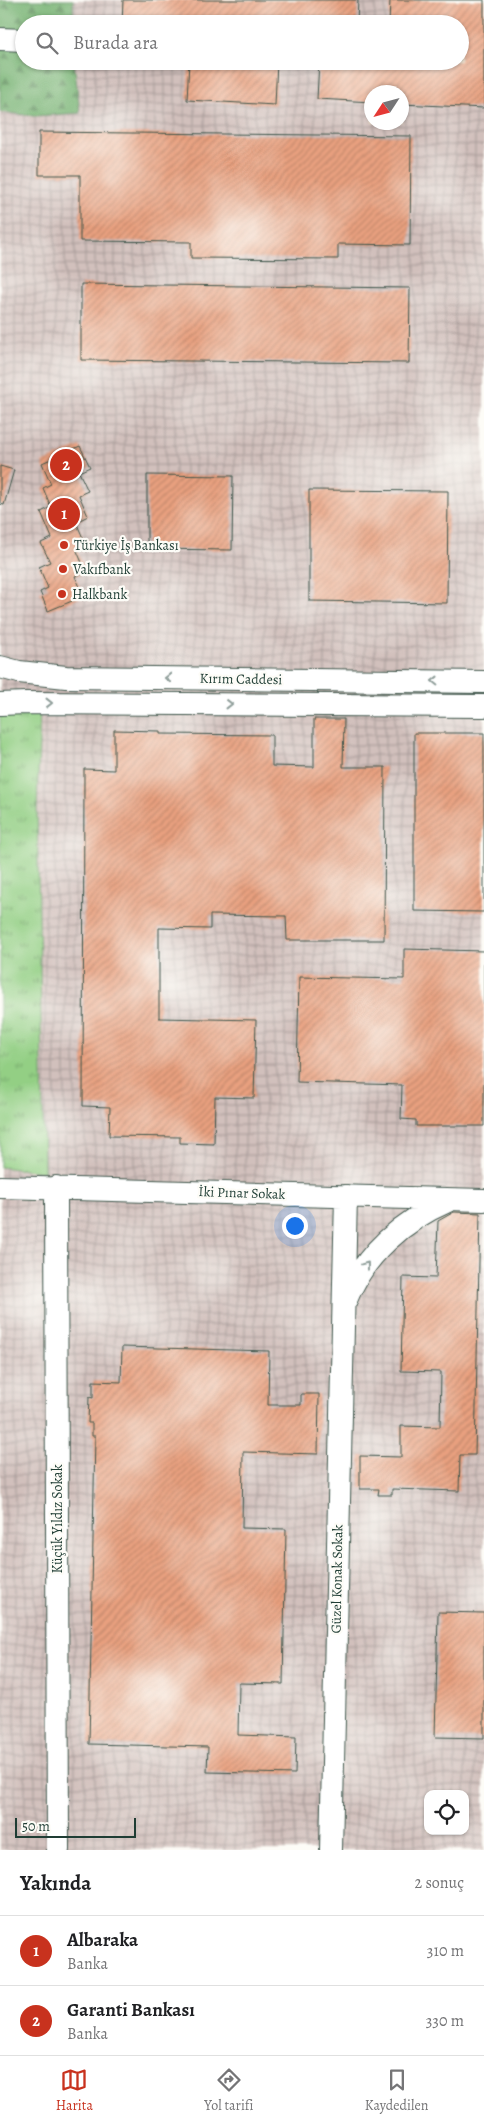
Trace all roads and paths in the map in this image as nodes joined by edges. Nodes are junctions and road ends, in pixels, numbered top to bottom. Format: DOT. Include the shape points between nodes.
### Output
graph roads {
  1 [pos="0,39"];
  2 [pos="15,40"];
  3 [pos="0,667"];
  4 [pos="484,682"];
  5 [pos="0,704"];
  6 [pos="484,706"];
  7 [pos="0,1187"];
  8 [pos="56,1187"];
  9 [pos="346,1196"];
  10 [pos="452,1199"];
  11 [pos="484,1200"];
  12 [pos="343,1308"];
  13 [pos="58,1850"];
  14 [pos="331,1850"];
  1 -- 2 [label="street"];
  4 -- 3 [label="street, Kırım Caddesi, one-way" via="66,677"];
  5 -- 6 [label="street, Kırım Caddesi, one-way"];
  7 -- 8 [label="street, İki Pınar Sokak"];
  8 -- 9 [label="street, İki Pınar Sokak"];
  8 -- 13 [label="street, Küçük Yıldız Sokak"];
  9 -- 10 [label="street, İki Pınar Sokak"];
  9 -- 12 [label="street, Güzel Konak Sokak"];
  10 -- 11 [label="street, İki Pınar Sokak"];
  12 -- 10 [label="street, Güzel Konak Sokak, one-way" via="356,1279 386,1243 414,1218"];
  12 -- 14 [label="street, Güzel Konak Sokak"];
}
